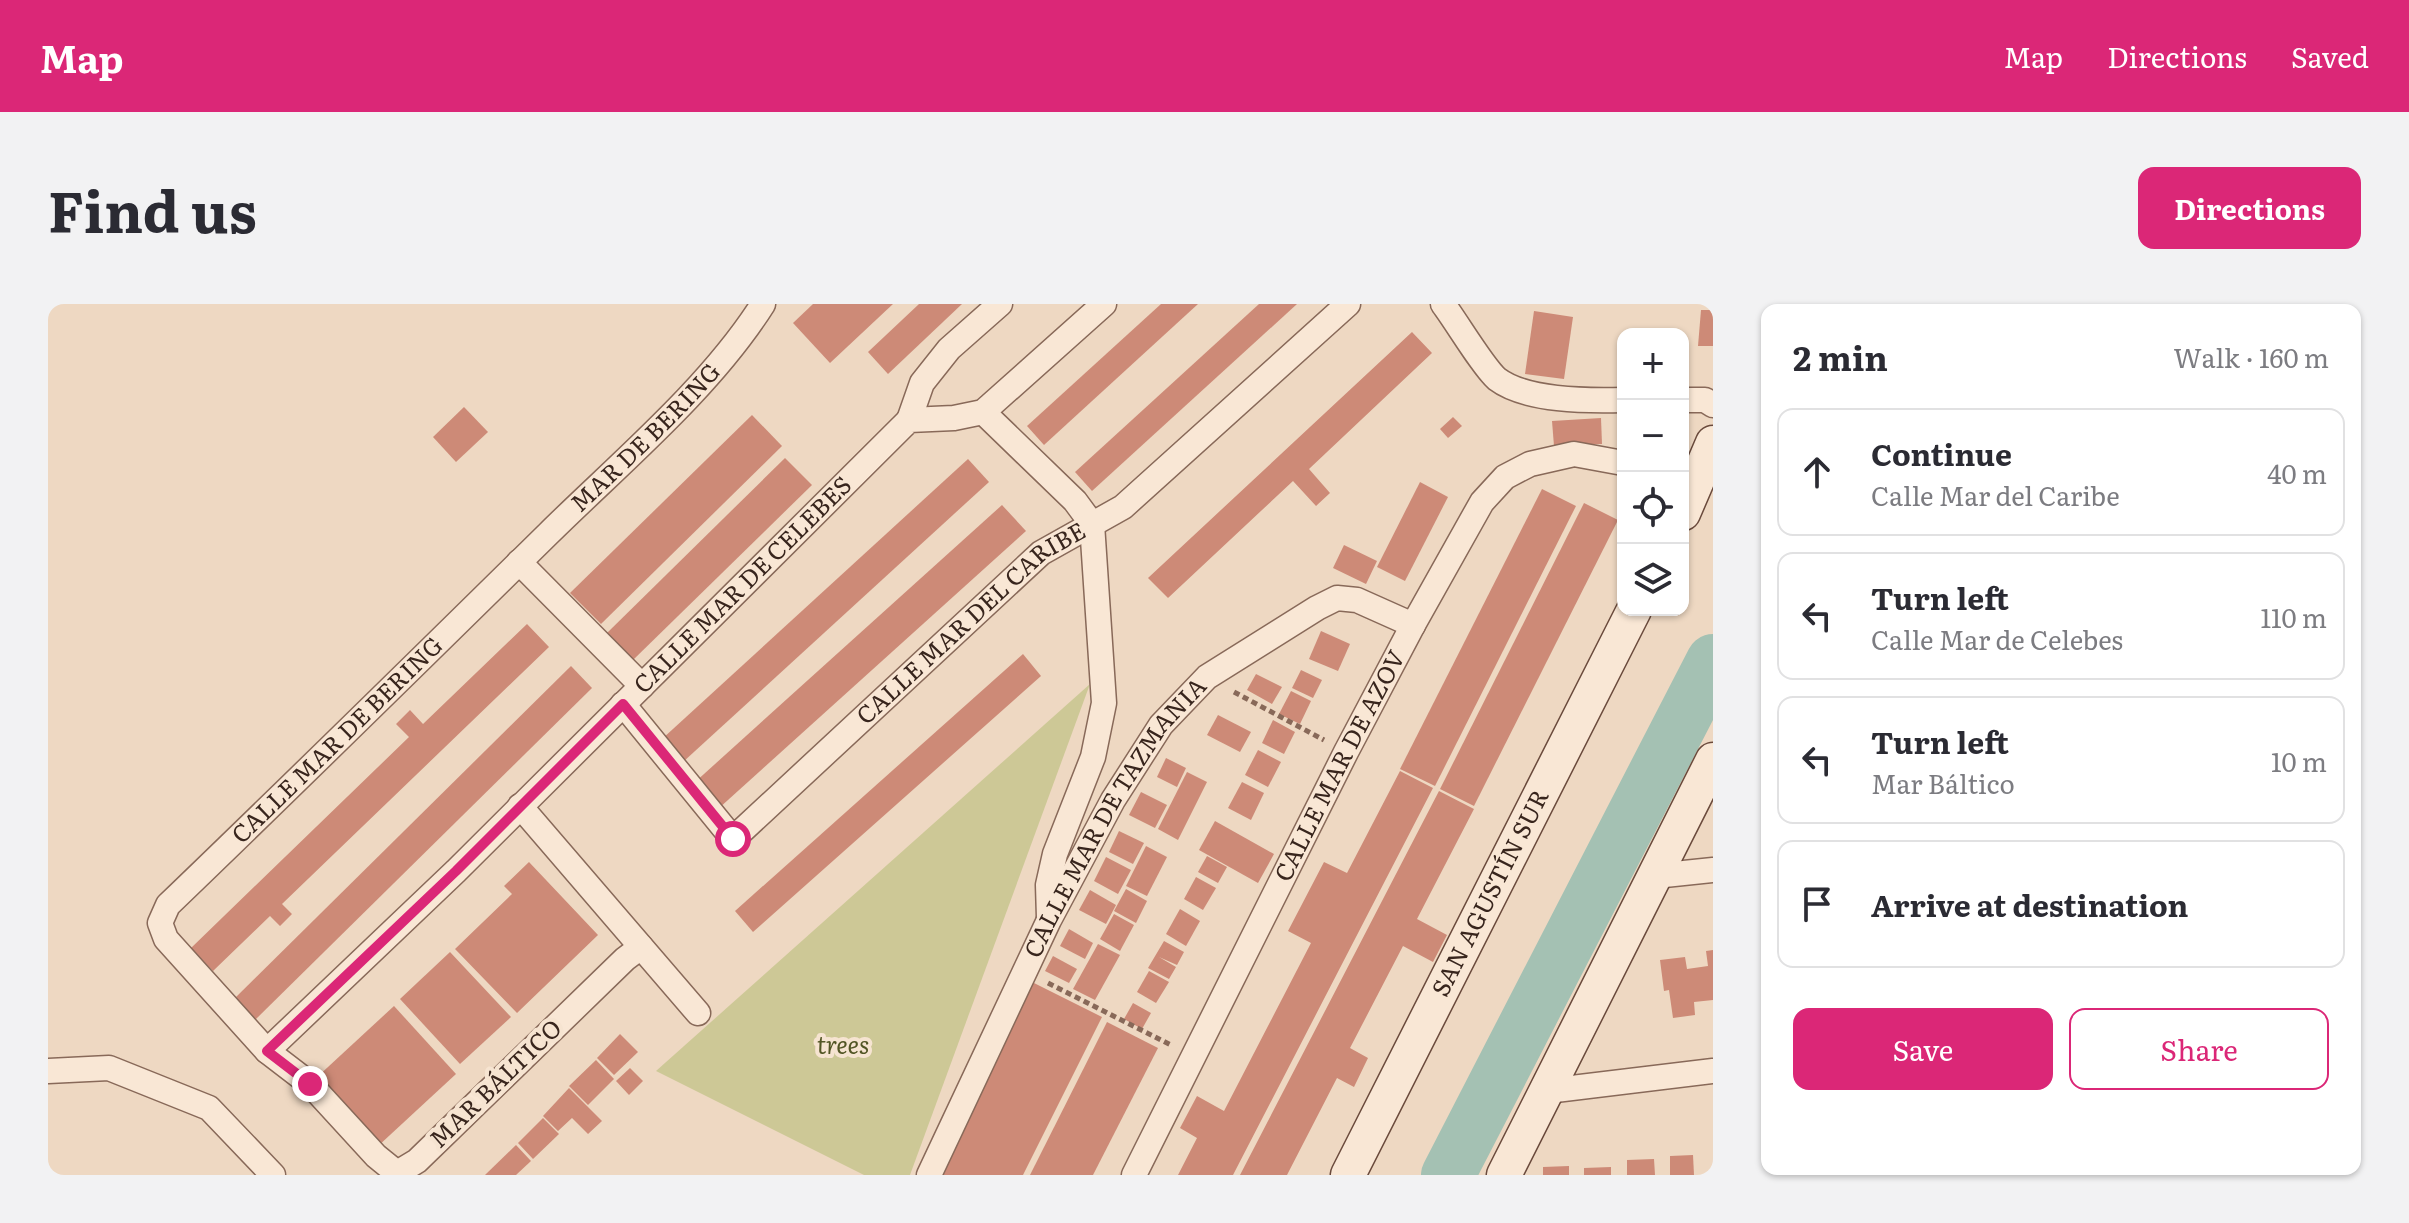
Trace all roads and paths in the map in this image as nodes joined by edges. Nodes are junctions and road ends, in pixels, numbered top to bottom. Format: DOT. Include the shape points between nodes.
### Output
graph roads {
  1 [pos="763,304"];
  2 [pos="1000,304"];
  3 [pos="1104,304"];
  4 [pos="1348,304"];
  5 [pos="1443,304"];
  6 [pos="1617,400"];
  7 [pos="1689,400"];
  8 [pos="1713,405"];
  9 [pos="983,412"];
  10 [pos="909,420"];
  11 [pos="1713,443"];
  12 [pos="1617,462"];
  13 [pos="1689,490"];
  14 [pos="1092,524"];
  15 [pos="519,562"];
  16 [pos="1631,616"];
  17 [pos="1413,625"];
  18 [pos="1207,677"];
  19 [pos="642,686"];
  20 [pos="623,704"];
  21 [pos="1346,752"];
  22 [pos="1713,760"];
  23 [pos="520,806"];
  24 [pos="1713,870"];
  25 [pos="1655,876"];
  26 [pos="1049,920"];
  27 [pos="160,923"];
  28 [pos="641,947"];
  29 [pos="1025,971"];
  30 [pos="698,1013"];
  31 [pos="267,1051"];
  32 [pos="1193,1057"];
  33 [pos="48,1071"];
  34 [pos="1713,1071"];
  35 [pos="1547,1091"];
  36 [pos="273,1175"];
  37 [pos="929,1175"];
  38 [pos="1134,1175"];
  39 [pos="1348,1175"];
  40 [pos="1504,1175"];
  1 -- 15 [label="street, MAR DE BERING" via="739,341 689,395"];
  2 -- 10 [label="street, CALLE MAR DE CELEBES" via="949,349 922,383"];
  3 -- 9 [label="street"];
  4 -- 14 [label="street, CALLE MAR DEL CARIBE" via="1123,507"];
  5 -- 6 [label="street" via="1496,378 1520,392"];
  7 -- 8 [label="street"];
  9 -- 10 [label="street"];
  9 -- 14 [label="street"];
  10 -- 19 [label="street, CALLE MAR DE CELEBES"];
  11 -- 13 [label="main road"];
  12 -- 17 [label="street, CALLE MAR DE AZOV" via="1574,454 1530,464 1505,477 1482,502"];
  14 -- 20 [label="street, CALLE MAR DEL CARIBE" via="1041,553 733,839"];
  14 -- 26 [label="street" via="1104,703 1093,757 1055,854 1048,885"];
  15 -- 19 [label="street"];
  15 -- 27 [label="street, CALLE MAR DE BERING" via="168,905"];
  16 -- 39 [label="main road, SAN AGUSTÍN SUR"];
  17 -- 18 [label="street, CALLE MAR DE TAZMANIA" via="1357,600 1337,598"];
  17 -- 21 [label="street, CALLE MAR DE AZOV"];
  18 -- 21 [label="path"];
  18 -- 26 [label="street, CALLE MAR DE TAZMANIA" via="1161,725 1113,800"];
  19 -- 20 [label="street, CALLE MAR DE CELEBES"];
  20 -- 23 [label="street, CALLE MAR DE CELEBES"];
  21 -- 32 [label="street, CALLE MAR DE AZOV"];
  22 -- 25 [label="main road"];
  23 -- 28 [label="street"];
  23 -- 31 [label="street, CALLE MAR DE CELEBES"];
  24 -- 25 [label="street"];
  25 -- 35 [label="main road"];
  26 -- 29 [label="street, CALLE MAR DE TAZMANIA"];
  27 -- 31 [label="street, MAR BÁLTICO" via="166,939"];
  28 -- 30 [label="street"];
  28 -- 31 [label="street, MAR BÁLTICO" via="417,1161 397,1173 310,1084"];
  29 -- 32 [label="path"];
  29 -- 37 [label="street, CALLE MAR DE TAZMANIA"];
  32 -- 38 [label="street, CALLE MAR DE AZOV"];
  33 -- 36 [label="street" via="109,1068 209,1108"];
  34 -- 35 [label="street"];
  35 -- 40 [label="main road"];
}
